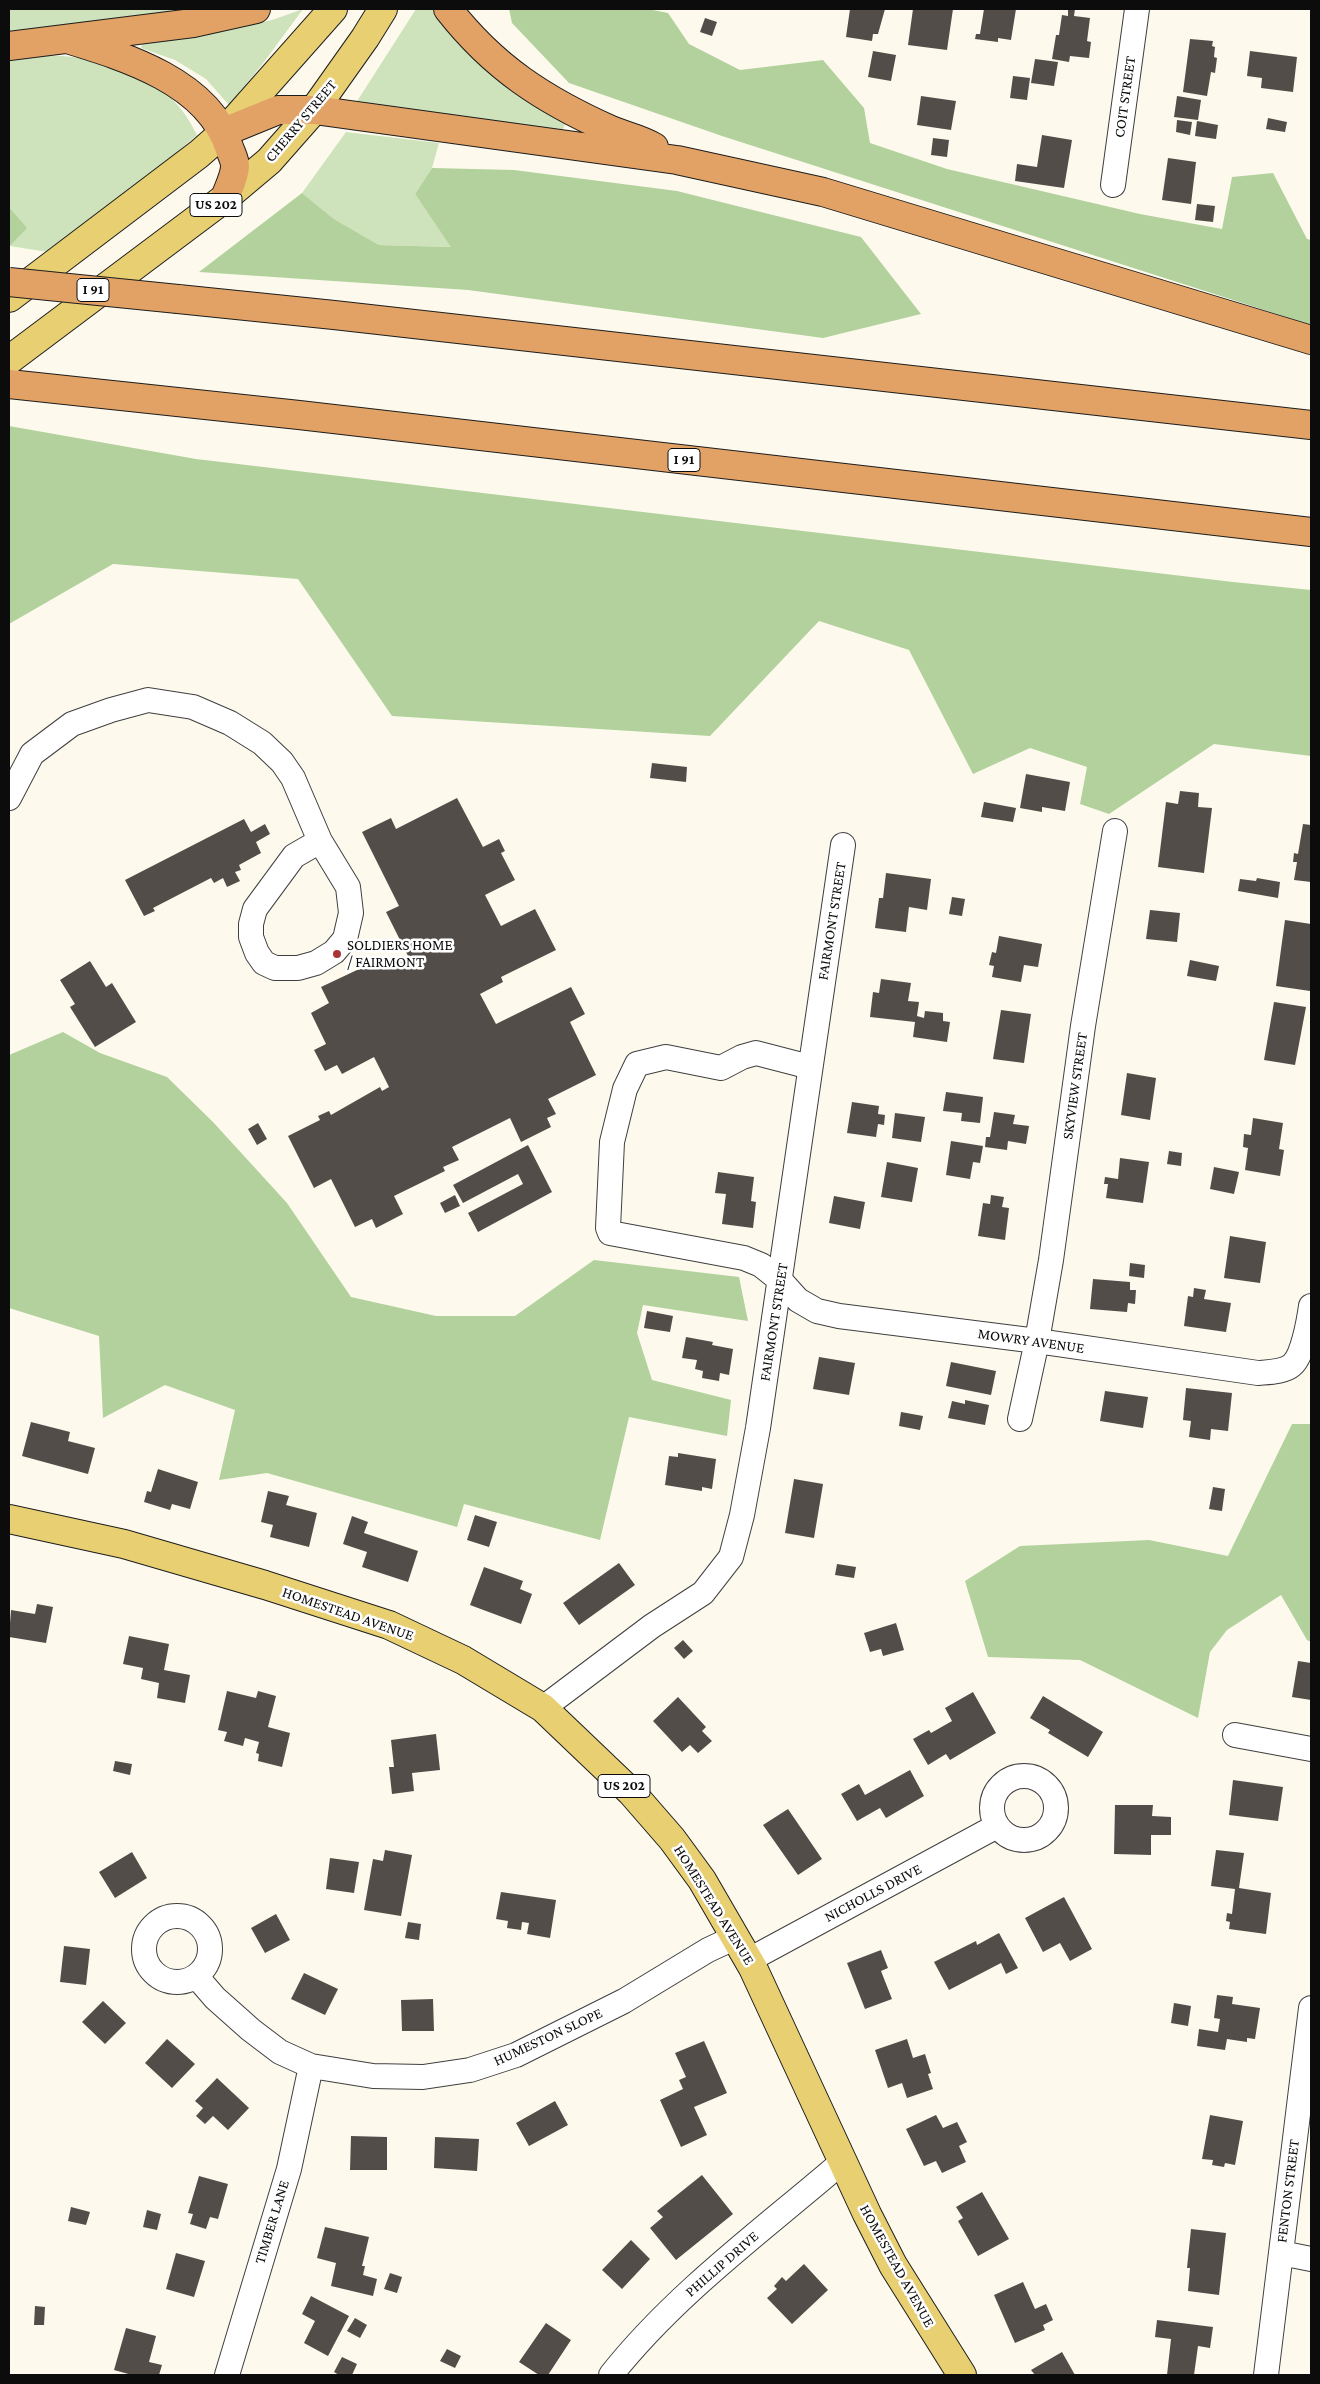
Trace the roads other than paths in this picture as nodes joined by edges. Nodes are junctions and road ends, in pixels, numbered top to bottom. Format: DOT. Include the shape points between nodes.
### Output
graph roads {
  1 [pos="256,9"];
  2 [pos="333,9"];
  3 [pos="383,9"];
  4 [pos="448,9"];
  5 [pos="1137,9"];
  6 [pos="68,39"];
  7 [pos="9,46"];
  8 [pos="314,110"];
  9 [pos="224,132"];
  10 [pos="677,160"];
  11 [pos="1113,185"];
  12 [pos="225,198"];
  13 [pos="9,282"];
  14 [pos="9,298"];
  15 [pos="1311,340"];
  16 [pos="9,360"];
  17 [pos="9,384"];
  18 [pos="1311,425"];
  19 [pos="1311,532"];
  20 [pos="9,798"];
  21 [pos="1116,831"];
  22 [pos="320,842"];
  23 [pos="843,845"];
  24 [pos="810,1067"];
  25 [pos="780,1280"];
  26 [pos="1311,1306"];
  27 [pos="1037,1341"];
  28 [pos="1020,1419"];
  29 [pos="9,1519"];
  30 [pos="543,1708"];
  31 [pos="1235,1734"];
  32 [pos="1311,1749"];
  33 [pos="997,1826"];
  34 [pos="736,1936"];
  35 [pos="749,1960"];
  36 [pos="196,1976"];
  37 [pos="1311,2008"];
  38 [pos="311,2066"];
  39 [pos="842,2162"];
  40 [pos="1281,2253"];
  41 [pos="1311,2259"];
  42 [pos="227,2375"];
  43 [pos="611,2375"];
  44 [pos="962,2375"];
  45 [pos="1266,2375"];
  1 -- 6 [label="highway" via="193,23"];
  2 -- 9 [label="main road"];
  3 -- 8 [label="main road, CHERRY STREET / US 202"];
  4 -- 10 [label="highway" via="473,40 515,77 557,103 613,131 646,142"];
  5 -- 11 [label="street, COIT STREET"];
  6 -- 7 [label="highway"];
  6 -- 9 [label="highway" via="151,69 195,98"];
  8 -- 9 [label="highway" via="278,110"];
  8 -- 10 [label="highway"];
  8 -- 12 [label="main road, CHERRY STREET / US 202" via="269,161"];
  9 -- 12 [label="highway" via="235,165"];
  9 -- 14 [label="main road"];
  10 -- 15 [label="highway" via="822,192"];
  12 -- 16 [label="main road, CHERRY STREET / US 202"];
  13 -- 18 [label="highway, I 91, bridge" via="334,315"];
  17 -- 19 [label="highway, I 91"];
  20 -- 22 [label="street" via="32,754 72,724 148,700 193,707 230,723 262,743 293,778"];
  21 -- 27 [label="street, SKYVIEW STREET"];
  22 -- 22 [label="street" via="294,856 255,909 251,937 264,964 275,968 298,968 334,952 345,939 351,913 348,887"];
  23 -- 24 [label="street, FAIRMONT STREET"];
  24 -- 25 [label="street, FAIRMONT STREET"];
  24 -- 25 [label="street, MOWRY AVENUE" via="756,1054 721,1068 666,1057 637,1064 625,1089 612,1142 610,1233 744,1258 761,1265"];
  25 -- 27 [label="street, MOWRY AVENUE" via="798,1300 839,1316"];
  25 -- 30 [label="street, FAIRMONT STREET" via="758,1428 731,1557 703,1593 652,1626"];
  26 -- 27 [label="street, MOWRY AVENUE" via="1302,1348 1291,1365 1278,1371 1258,1373"];
  27 -- 28 [label="street, SKYVIEW STREET"];
  29 -- 30 [label="main road, HOMESTEAD AVENUE / US 202" via="124,1544 389,1625 463,1660"];
  30 -- 34 [label="main road, HOMESTEAD AVENUE / US 202" via="632,1793 672,1839"];
  31 -- 32 [label="street"];
  33 -- 35 [label="street, NICHOLLS DRIVE"];
  34 -- 35 [label="main road, HOMESTEAD AVENUE / US 202"];
  34 -- 38 [label="street, HUMESTON SLOPE" via="624,2000 494,2063 447,2074 406,2077 349,2074"];
  35 -- 39 [label="main road, HOMESTEAD AVENUE / US 202"];
  36 -- 38 [label="street, HUMESTON SLOPE" via="251,2030 280,2052"];
  37 -- 40 [label="street, FENTON STREET"];
  38 -- 42 [label="street, TIMBER LANE" via="289,2169"];
  39 -- 43 [label="street, PHILLIP DRIVE" via="689,2293"];
  39 -- 44 [label="main road, HOMESTEAD AVENUE / US 202" via="893,2265"];
  40 -- 41 [label="street"];
  40 -- 45 [label="street, FENTON STREET"];
}
